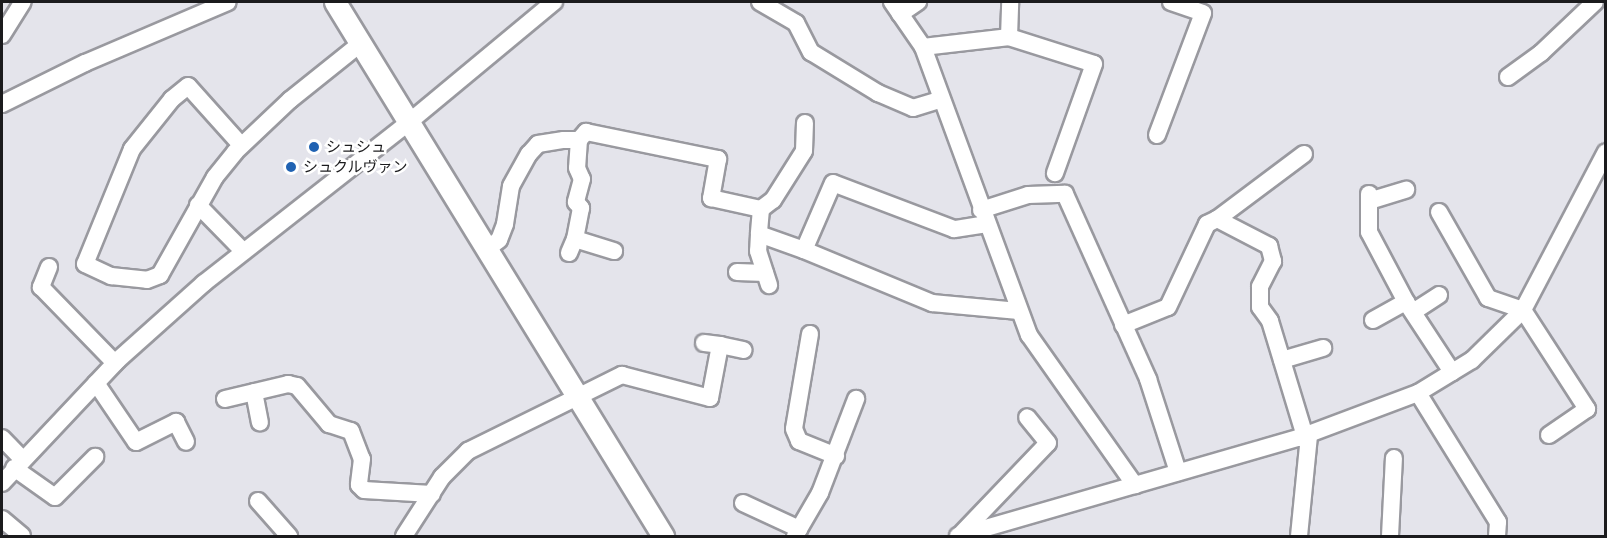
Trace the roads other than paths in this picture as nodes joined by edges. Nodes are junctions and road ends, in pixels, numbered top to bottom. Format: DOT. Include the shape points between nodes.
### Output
graph roads {
  1 [pos="23,2"];
  2 [pos="228,2"];
  3 [pos="335,2"];
  4 [pos="554,2"];
  5 [pos="760,2"];
  6 [pos="918,2"];
  7 [pos="1010,2"];
  8 [pos="1171,2"];
  9 [pos="1595,2"];
  10 [pos="896,8"];
  11 [pos="2,35"];
  12 [pos="1010,37"];
  13 [pos="360,44"];
  14 [pos="922,47"];
  15 [pos="1508,77"];
  16 [pos="939,100"];
  17 [pos="2,104"];
  18 [pos="408,123"];
  19 [pos="805,123"];
  20 [pos="1157,135"];
  21 [pos="579,140"];
  22 [pos="241,145"];
  23 [pos="1605,152"];
  24 [pos="1304,154"];
  25 [pos="1055,173"];
  26 [pos="1406,190"];
  27 [pos="198,205"];
  28 [pos="761,209"];
  29 [pos="1439,212"];
  30 [pos="984,217"];
  31 [pos="1217,219"];
  32 [pos="759,234"];
  33 [pos="487,249"];
  34 [pos="804,250"];
  35 [pos="243,251"];
  36 [pos="614,251"];
  37 [pos="49,267"];
  38 [pos="737,272"];
  39 [pos="1439,294"];
  40 [pos="1410,307"];
  41 [pos="1523,310"];
  42 [pos="1019,311"];
  43 [pos="1373,320"];
  44 [pos="1123,325"];
  45 [pos="810,334"];
  46 [pos="1323,348"];
  47 [pos="743,350"];
  48 [pos="1282,360"];
  49 [pos="116,363"];
  50 [pos="1452,372"];
  51 [pos="96,383"];
  52 [pos="254,392"];
  53 [pos="1418,393"];
  54 [pos="225,399"];
  55 [pos="856,399"];
  56 [pos="577,400"];
  57 [pos="1027,417"];
  58 [pos="260,422"];
  59 [pos="1307,435"];
  60 [pos="1549,435"];
  61 [pos="2,438"];
  62 [pos="186,442"];
  63 [pos="836,456"];
  64 [pos="95,457"];
  65 [pos="1394,458"];
  66 [pos="18,464"];
  67 [pos="1178,472"];
  68 [pos="2,483"];
  69 [pos="1135,485"];
  70 [pos="432,494"];
  71 [pos="258,501"];
  72 [pos="743,503"];
  73 [pos="2,519"];
  74 [pos="797,533"];
  75 [pos="967,535"];
  76 [pos="22,537"];
  77 [pos="289,537"];
  78 [pos="404,537"];
  79 [pos="663,537"];
  80 [pos="1299,537"];
  81 [pos="1390,537"];
  82 [pos="1497,537"];
  1 -- 11 [label="street"];
  2 -- 17 [label="street" via="84,63"];
  3 -- 13 [label="street"];
  4 -- 18 [label="street"];
  5 -- 16 [label="street" via="796,23 811,52 878,93 913,108"];
  6 -- 10 [label="street"];
  7 -- 12 [label="street"];
  8 -- 20 [label="street" via="1203,13"];
  9 -- 15 [label="street" via="1541,53"];
  10 -- 14 [label="street"];
  12 -- 14 [label="street"];
  12 -- 25 [label="street" via="1100,66"];
  13 -- 18 [label="street"];
  13 -- 22 [label="street"];
  14 -- 16 [label="street"];
  16 -- 30 [label="street"];
  18 -- 33 [label="street"];
  18 -- 35 [label="street"];
  19 -- 28 [label="street" via="804,150 773,200"];
  21 -- 28 [label="street" via="586,132 718,159 711,198"];
  21 -- 33 [label="street" via="538,144 529,154 511,186 502,232"];
  21 -- 36 [label="street" via="577,168 582,179 576,202 581,208 572,246"];
  22 -- 27 [label="street"];
  22 -- 27 [label="street" via="188,86 172,99 132,149 85,264 111,276 147,280 160,274"];
  23 -- 41 [label="street"];
  24 -- 31 [label="street"];
  26 -- 40 [label="street" via="1369,198 1369,232"];
  27 -- 35 [label="street"];
  28 -- 32 [label="street"];
  29 -- 41 [label="street" via="1488,298"];
  30 -- 34 [label="street" via="954,229 833,183"];
  30 -- 42 [label="street"];
  30 -- 44 [label="street" via="1028,195 1065,194"];
  31 -- 44 [label="street" via="1207,225 1168,307"];
  31 -- 48 [label="street" via="1269,246 1273,261 1260,287 1260,307 1270,321"];
  32 -- 34 [label="street"];
  32 -- 38 [label="street" via="758,251 767,279"];
  33 -- 56 [label="street"];
  34 -- 42 [label="street" via="932,303"];
  35 -- 49 [label="street"];
  37 -- 49 [label="street" via="41,287"];
  39 -- 40 [label="street"];
  40 -- 43 [label="street"];
  40 -- 50 [label="street"];
  41 -- 50 [label="street" via="1472,360"];
  41 -- 60 [label="street" via="1587,409"];
  42 -- 69 [label="street" via="1029,335"];
  44 -- 67 [label="street" via="1148,379"];
  45 -- 63 [label="street" via="794,429 799,441"];
  46 -- 48 [label="street"];
  47 -- 56 [label="street" via="712,344 710,398 622,375"];
  48 -- 59 [label="street"];
  49 -- 51 [label="street"];
  50 -- 53 [label="street"];
  51 -- 62 [label="street" via="138,448 176,422"];
  51 -- 66 [label="street"];
  52 -- 54 [label="street"];
  52 -- 58 [label="street"];
  52 -- 70 [label="street" via="288,384 297,386 330,424 351,431 362,459 359,485 363,490"];
  53 -- 59 [label="street"];
  53 -- 82 [label="street" via="1498,522"];
  55 -- 63 [label="street"];
  56 -- 70 [label="street" via="468,451 453,462"];
  56 -- 79 [label="street"];
  57 -- 75 [label="street" via="1048,443"];
  59 -- 67 [label="street"];
  59 -- 80 [label="street"];
  61 -- 66 [label="street"];
  63 -- 74 [label="street"];
  64 -- 66 [label="street" via="60,501"];
  65 -- 81 [label="street"];
  66 -- 68 [label="street"];
  67 -- 69 [label="street"];
  69 -- 75 [label="street"];
  70 -- 78 [label="street"];
  71 -- 77 [label="street"];
  72 -- 74 [label="street"];
  73 -- 76 [label="street"];
}
